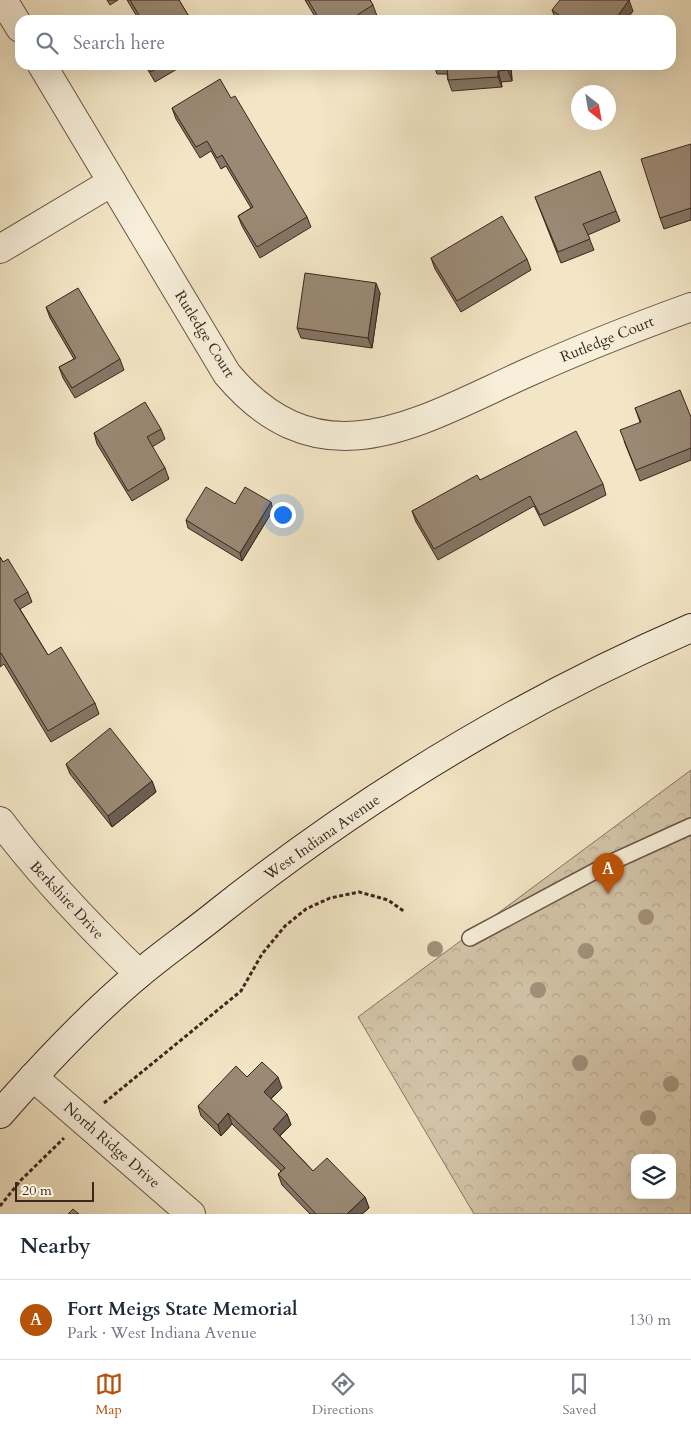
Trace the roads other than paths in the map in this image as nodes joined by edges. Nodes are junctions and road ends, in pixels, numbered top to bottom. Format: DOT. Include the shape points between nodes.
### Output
graph roads {
  1 [pos="4,0"];
  2 [pos="15,19"];
  3 [pos="45,70"];
  4 [pos="112,182"];
  5 [pos="0,249"];
  6 [pos="691,307"];
  7 [pos="691,628"];
  8 [pos="0,821"];
  9 [pos="691,826"];
  10 [pos="470,938"];
  11 [pos="139,974"];
  12 [pos="33,1077"];
  13 [pos="0,1114"];
  14 [pos="191,1214"];
  1 -- 2 [label="street"];
  3 -- 4 [label="street, Rutledge Court"];
  4 -- 5 [label="street"];
  4 -- 6 [label="street, Rutledge Court" via="227,374 269,414 286,423 324,434 363,436 414,422 599,341"];
  7 -- 11 [label="street, West Indiana Avenue" via="626,656 528,706 432,761 275,868"];
  8 -- 11 [label="street, Berkshire Drive" via="78,915"];
  9 -- 10 [label="lane" via="612,862"];
  11 -- 12 [label="street, West Indiana Avenue"];
  12 -- 13 [label="street, West Indiana Avenue"];
  12 -- 14 [label="street, North Ridge Drive"];
}
